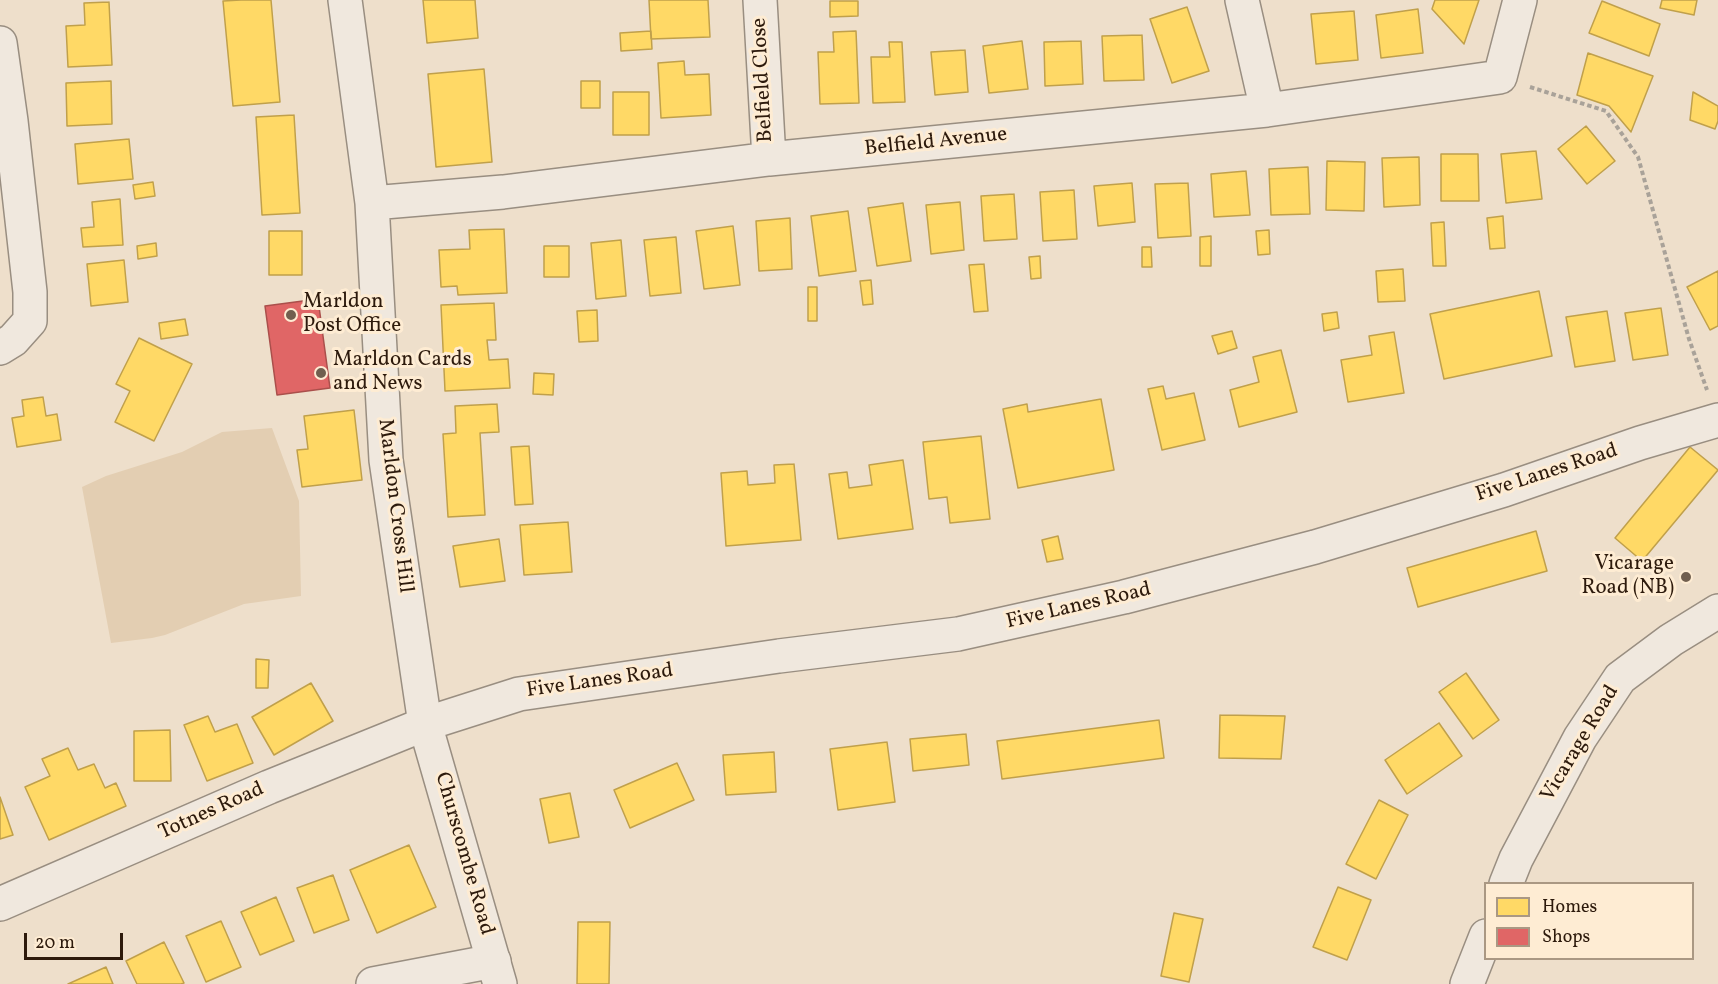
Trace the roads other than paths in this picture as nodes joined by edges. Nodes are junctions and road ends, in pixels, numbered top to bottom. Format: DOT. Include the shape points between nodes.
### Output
graph roads {
  1 [pos="345,0"];
  2 [pos="760,0"];
  3 [pos="1242,0"];
  4 [pos="1520,0"];
  5 [pos="0,43"];
  6 [pos="1267,110"];
  7 [pos="769,159"];
  8 [pos="372,203"];
  9 [pos="0,348"];
  10 [pos="1714,409"];
  11 [pos="1718,611"];
  12 [pos="425,724"];
  13 [pos="1507,882"];
  14 [pos="0,904"];
  15 [pos="1484,939"];
  16 [pos="497,972"];
  17 [pos="373,984"];
  18 [pos="1467,984"];
  1 -- 8 [label="street, Marldon Cross Hill"];
  2 -- 7 [label="street, Belfield Close"];
  3 -- 6 [label="street"];
  4 -- 6 [label="street, Belfield Avenue" via="1500,77"];
  5 -- 9 [label="street" via="30,292 30,321"];
  6 -- 7 [label="street, Belfield Avenue"];
  7 -- 8 [label="street, Belfield Avenue" via="503,192"];
  8 -- 12 [label="street, Marldon Cross Hill" via="386,460"];
  10 -- 12 [label="street, Five Lanes Road" via="1640,443 1504,490 1326,544 1124,597 958,634 519,694"];
  11 -- 13 [label="street, Vicarage Road" via="1620,678 1580,738"];
  12 -- 14 [label="street, Totnes Road"];
  12 -- 16 [label="street, Churscombe Road"];
  15 -- 18 [label="street"];
  16 -- 17 [label="street"];
}
